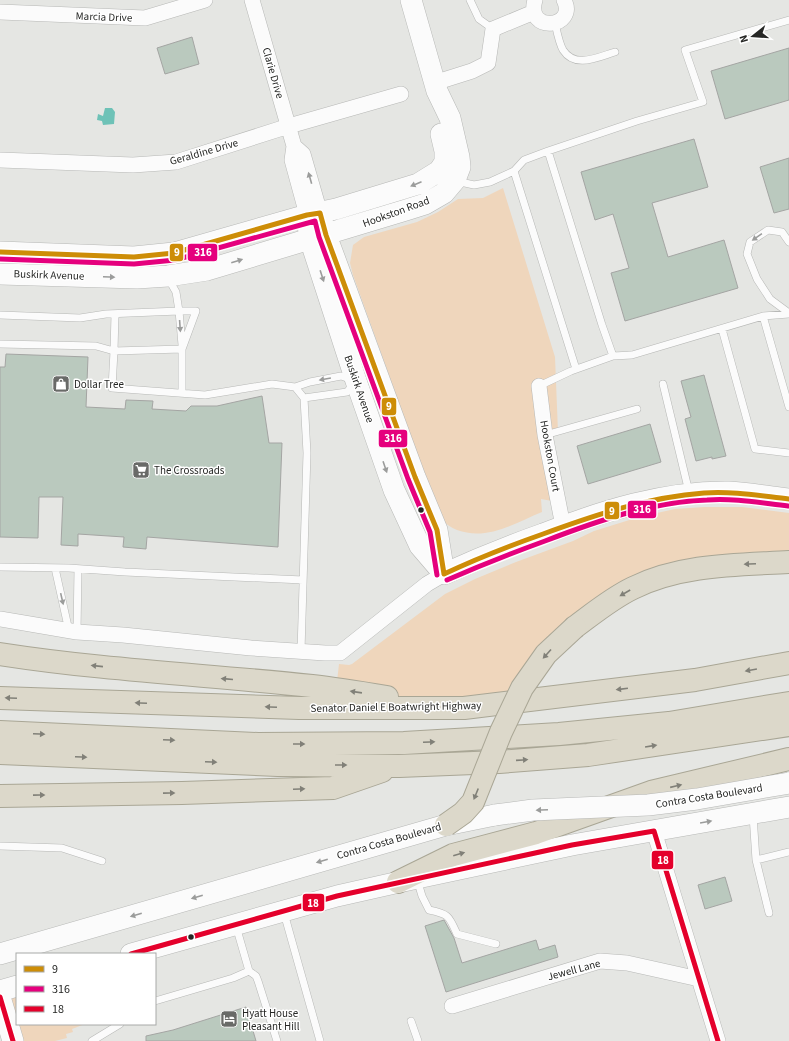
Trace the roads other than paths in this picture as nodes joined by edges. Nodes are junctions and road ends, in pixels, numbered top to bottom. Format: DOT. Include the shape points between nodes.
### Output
graph roads {
  1 [pos="205,0"];
  2 [pos="252,0"];
  3 [pos="411,0"];
  4 [pos="470,0"];
  5 [pos="568,1"];
  6 [pos="534,6"];
  7 [pos="0,12"];
  8 [pos="789,20"];
  9 [pos="555,23"];
  10 [pos="493,29"];
  11 [pos="615,52"];
  12 [pos="435,87"];
  13 [pos="401,94"];
  14 [pos="289,126"];
  15 [pos="548,151"];
  16 [pos="0,160"];
  17 [pos="514,172"];
  18 [pos="447,176"];
  19 [pos="314,214"];
  20 [pos="318,237"];
  21 [pos="789,242"];
  22 [pos="0,252"];
  23 [pos="0,274"];
  24 [pos="168,276"];
  25 [pos="179,310"];
  26 [pos="115,314"];
  27 [pos="789,314"];
  28 [pos="0,315"];
  29 [pos="763,316"];
  30 [pos="722,328"];
  31 [pos="0,344"];
  32 [pos="182,349"];
  33 [pos="114,351"];
  34 [pos="613,356"];
  35 [pos="576,369"];
  36 [pos="356,381"];
  37 [pos="663,384"];
  38 [pos="539,386"];
  39 [pos="295,388"];
  40 [pos="182,393"];
  41 [pos="304,398"];
  42 [pos="789,407"];
  43 [pos="637,409"];
  44 [pos="545,435"];
  45 [pos="789,453"];
  46 [pos="689,494"];
  47 [pos="789,499"];
  48 [pos="563,526"];
  49 [pos="789,562"];
  50 [pos="0,567"];
  51 [pos="55,568"];
  52 [pos="78,568"];
  53 [pos="444,574"];
  54 [pos="303,580"];
  55 [pos="0,619"];
  56 [pos="73,632"];
  57 [pos="301,651"];
  58 [pos="0,654"];
  59 [pos="789,663"];
  60 [pos="0,698"];
  61 [pos="789,703"];
  62 [pos="464,708"];
  63 [pos="789,725"];
  64 [pos="0,732"];
  65 [pos="0,753"];
  66 [pos="789,760"];
  67 [pos="399,766"];
  68 [pos="789,783"];
  69 [pos="0,796"];
  70 [pos="789,807"];
  71 [pos="753,814"];
  72 [pos="446,825"];
  73 [pos="654,831"];
  74 [pos="0,846"];
  75 [pos="789,852"];
  76 [pos="756,860"];
  77 [pos="102,861"];
  78 [pos="408,880"];
  79 [pos="283,911"];
  80 [pos="769,913"];
  81 [pos="235,924"];
  82 [pos="496,944"];
  83 [pos="134,953"];
  84 [pos="0,954"];
  85 [pos="248,971"];
  86 [pos="699,979"];
  87 [pos="16,986"];
  88 [pos="0,991"];
  89 [pos="0,997"];
  90 [pos="156,1001"];
  91 [pos="452,1006"];
  92 [pos="411,1021"];
  93 [pos="118,1025"];
  94 [pos="13,1041"];
  95 [pos="92,1041"];
  96 [pos="277,1041"];
  97 [pos="320,1041"];
  98 [pos="418,1041"];
  99 [pos="718,1041"];
  1 -- 7 [label="street, Marcia Drive" via="145,18"];
  2 -- 14 [label="street, Clarie Drive"];
  3 -- 12 [label="main road, Hookston Road"];
  4 -- 10 [label="lane" via="479,19"];
  5 -- 9 [label="street" via="564,15"];
  6 -- 9 [label="street" via="537,18 548,24"];
  6 -- 10 [label="street"];
  8 -- 15 [label="lane" via="685,50 702,102"];
  9 -- 11 [label="lane" via="563,50 571,58 583,62"];
  10 -- 12 [label="street" via="488,63"];
  12 -- 18 [label="main road, Hookston Road"];
  13 -- 14 [label="street, Geraldine Drive"];
  14 -- 16 [label="street, Geraldine Drive" via="176,162 133,165"];
  14 -- 19 [label="street, Clarie Drive" via="294,146 303,154"];
  15 -- 17 [label="lane" via="524,160"];
  15 -- 34 [label="lane"];
  17 -- 18 [label="lane" via="490,182 474,185"];
  17 -- 35 [label="lane"];
  18 -- 19 [label="main road, Hookston Road, one-way"];
  18 -- 20 [label="main road, Hookston Road" via="444,193 425,204"];
  19 -- 20 [label="main road, Buskirk Avenue"];
  19 -- 22 [label="main road, Buskirk Avenue" via="174,253 134,257"];
  24 -- 20 [label="main road, Buskirk Avenue, one-way" via="207,270"];
  20 -- 36 [label="main road, Buskirk Avenue, one-way"];
  20 -- 53 [label="main road, Buskirk Avenue" via="437,530"];
  21 -- 27 [label="lane, one-way" via="782,232 768,230 750,242 747,254 757,279 770,299"];
  23 -- 24 [label="main road, Buskirk Avenue, one-way" via="137,278"];
  24 -- 25 [label="lane" via="176,292"];
  25 -- 26 [label="lane"];
  25 -- 32 [label="lane, one-way"];
  25 -- 32 [label="lane" via="196,311"];
  26 -- 28 [label="lane" via="80,318"];
  26 -- 33 [label="lane"];
  27 -- 29 [label="lane"];
  29 -- 30 [label="lane"];
  29 -- 42 [label="lane"];
  30 -- 34 [label="lane" via="632,355"];
  30 -- 45 [label="lane" via="755,449"];
  31 -- 33 [label="lane" via="96,346"];
  32 -- 33 [label="lane"];
  32 -- 40 [label="lane"];
  33 -- 40 [label="lane" via="112,388"];
  34 -- 35 [label="lane"];
  35 -- 38 [label="lane"];
  36 -- 39 [label="lane, one-way" via="341,376 310,382"];
  36 -- 41 [label="lane" via="347,392"];
  36 -- 53 [label="main road, Buskirk Avenue, one-way" via="402,509 420,546"];
  37 -- 46 [label="lane"];
  38 -- 44 [label="street, Hookston Court"];
  39 -- 40 [label="lane" via="272,384 205,394"];
  39 -- 41 [label="lane"];
  41 -- 54 [label="lane" via="307,453"];
  43 -- 44 [label="lane"];
  44 -- 48 [label="street, Hookston Court"];
  46 -- 47 [label="main road" via="729,492"];
  46 -- 48 [label="main road" via="625,506"];
  48 -- 53 [label="main road" via="483,556"];
  49 -- 72 [label="highway, one-way, bridge" via="743,564 665,576 608,602 575,627 546,654 522,688 473,802"];
  50 -- 51 [label="lane"];
  51 -- 52 [label="lane"];
  51 -- 56 [label="lane, one-way"];
  52 -- 54 [label="lane"];
  52 -- 56 [label="lane"];
  53 -- 57 [label="street" via="427,584 340,653"];
  54 -- 57 [label="lane"];
  55 -- 56 [label="street"];
  56 -- 57 [label="street"];
  62 -- 58 [label="highway, one-way" via="313,686"];
  59 -- 62 [label="highway, Senator Daniel E Boatwright Highway, one-way" via="695,680"];
  62 -- 60 [label="highway, Senator Daniel E Boatwright Highway, one-way" via="299,708"];
  64 -- 61 [label="highway, one-way" via="258,744 404,743 559,734 669,723"];
  67 -- 63 [label="highway, one-way" via="588,755"];
  65 -- 67 [label="highway, one-way" via="278,765"];
  78 -- 66 [label="highway, one-way" via="453,855 536,833 651,792"];
  69 -- 67 [label="highway, one-way" via="333,788"];
  68 -- 72 [label="main road, Contra Costa Boulevard, one-way, bridge" via="683,801 533,810"];
  70 -- 71 [label="main road"];
  73 -- 71 [label="main road, one-way"];
  71 -- 76 [label="lane"];
  72 -- 84 [label="main road, Contra Costa Boulevard, one-way"];
  73 -- 78 [label="main road" via="572,845"];
  73 -- 86 [label="street"];
  74 -- 77 [label="lane" via="62,848"];
  75 -- 76 [label="lane"];
  76 -- 80 [label="lane"];
  78 -- 79 [label="main road"];
  78 -- 82 [label="lane" via="422,896 429,910 450,918 457,934"];
  79 -- 81 [label="main road"];
  79 -- 97 [label="lane"];
  81 -- 83 [label="main road"];
  81 -- 85 [label="lane"];
  85 -- 90 [label="lane" via="233,978"];
  85 -- 96 [label="lane" via="256,976"];
  86 -- 91 [label="street, Jewell Lane" via="627,963 600,961"];
  86 -- 99 [label="street"];
  87 -- 88 [label="main road"];
  89 -- 94 [label="main road"];
  92 -- 98 [label="lane"];
  93 -- 95 [label="lane"];
}
